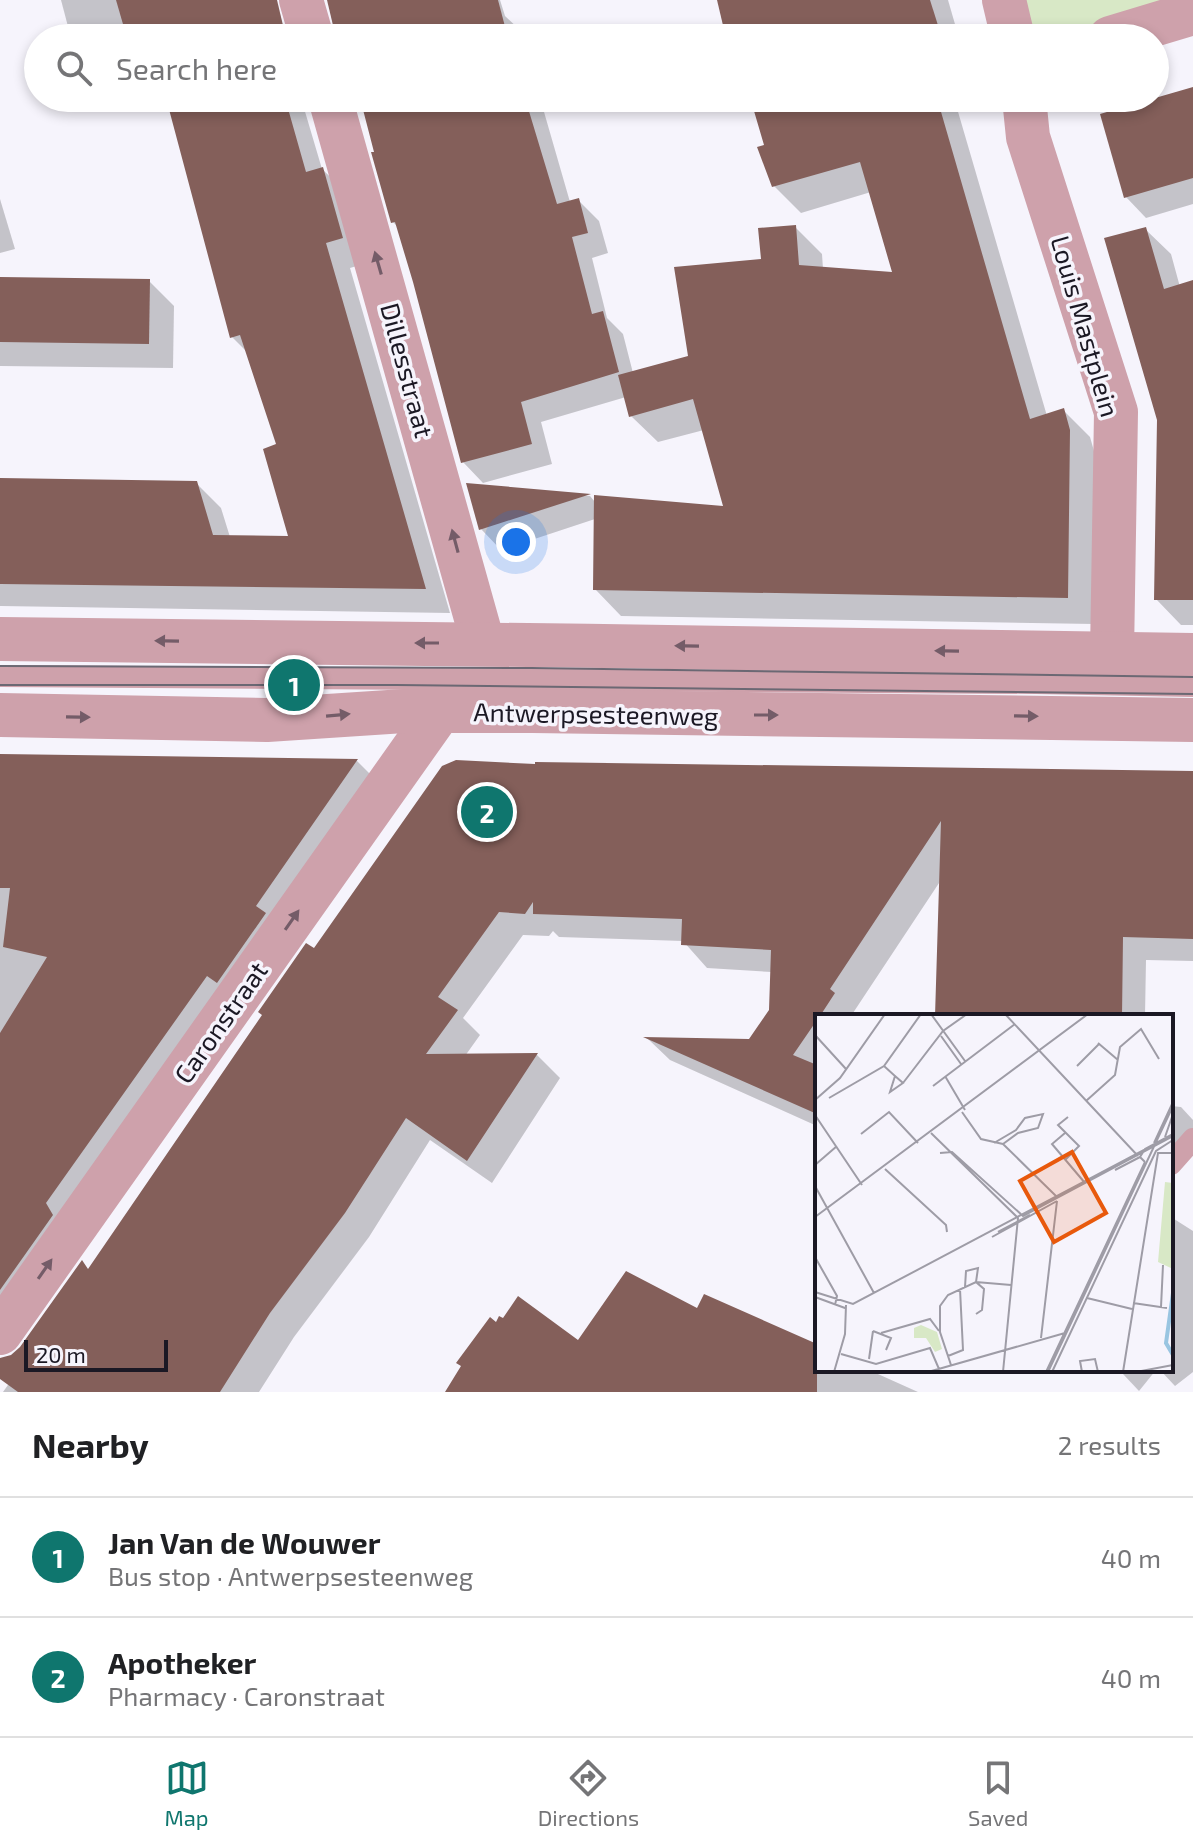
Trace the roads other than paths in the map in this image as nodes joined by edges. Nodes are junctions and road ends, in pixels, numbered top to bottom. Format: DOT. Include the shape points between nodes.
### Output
graph roads {
  1 [pos="301,0"];
  2 [pos="1004,0"];
  3 [pos="1193,13"];
  4 [pos="308,24"];
  5 [pos="1010,24"];
  6 [pos="1156,24"];
  7 [pos="334,112"];
  8 [pos="1025,112"];
  9 [pos="0,639"];
  10 [pos="483,643"];
  11 [pos="1112,654"];
  12 [pos="1193,655"];
  13 [pos="0,676"];
  14 [pos="1193,686"];
  15 [pos="440,711"];
  16 [pos="0,715"];
  17 [pos="1193,720"];
  18 [pos="1193,1139"];
  19 [pos="1173,1162"];
  20 [pos="0,1333"];
  1 -- 4 [label="street"];
  2 -- 5 [label="street"];
  3 -- 6 [label="street"];
  10 -- 7 [label="street, Dillesstraat, one-way"];
  8 -- 11 [label="street, Louis Mastplein" via="1028,137 1116,412"];
  10 -- 9 [label="street, one-way"];
  11 -- 10 [label="street, one-way"];
  11 -- 12 [label="street"];
  13 -- 14 [label="lane"];
  16 -- 15 [label="street, Antwerpsesteenweg, one-way" via="267,720"];
  15 -- 17 [label="street, Antwerpsesteenweg, one-way"];
  20 -- 15 [label="street, Caronstraat, one-way"];
  18 -- 19 [label="lane"];
}
